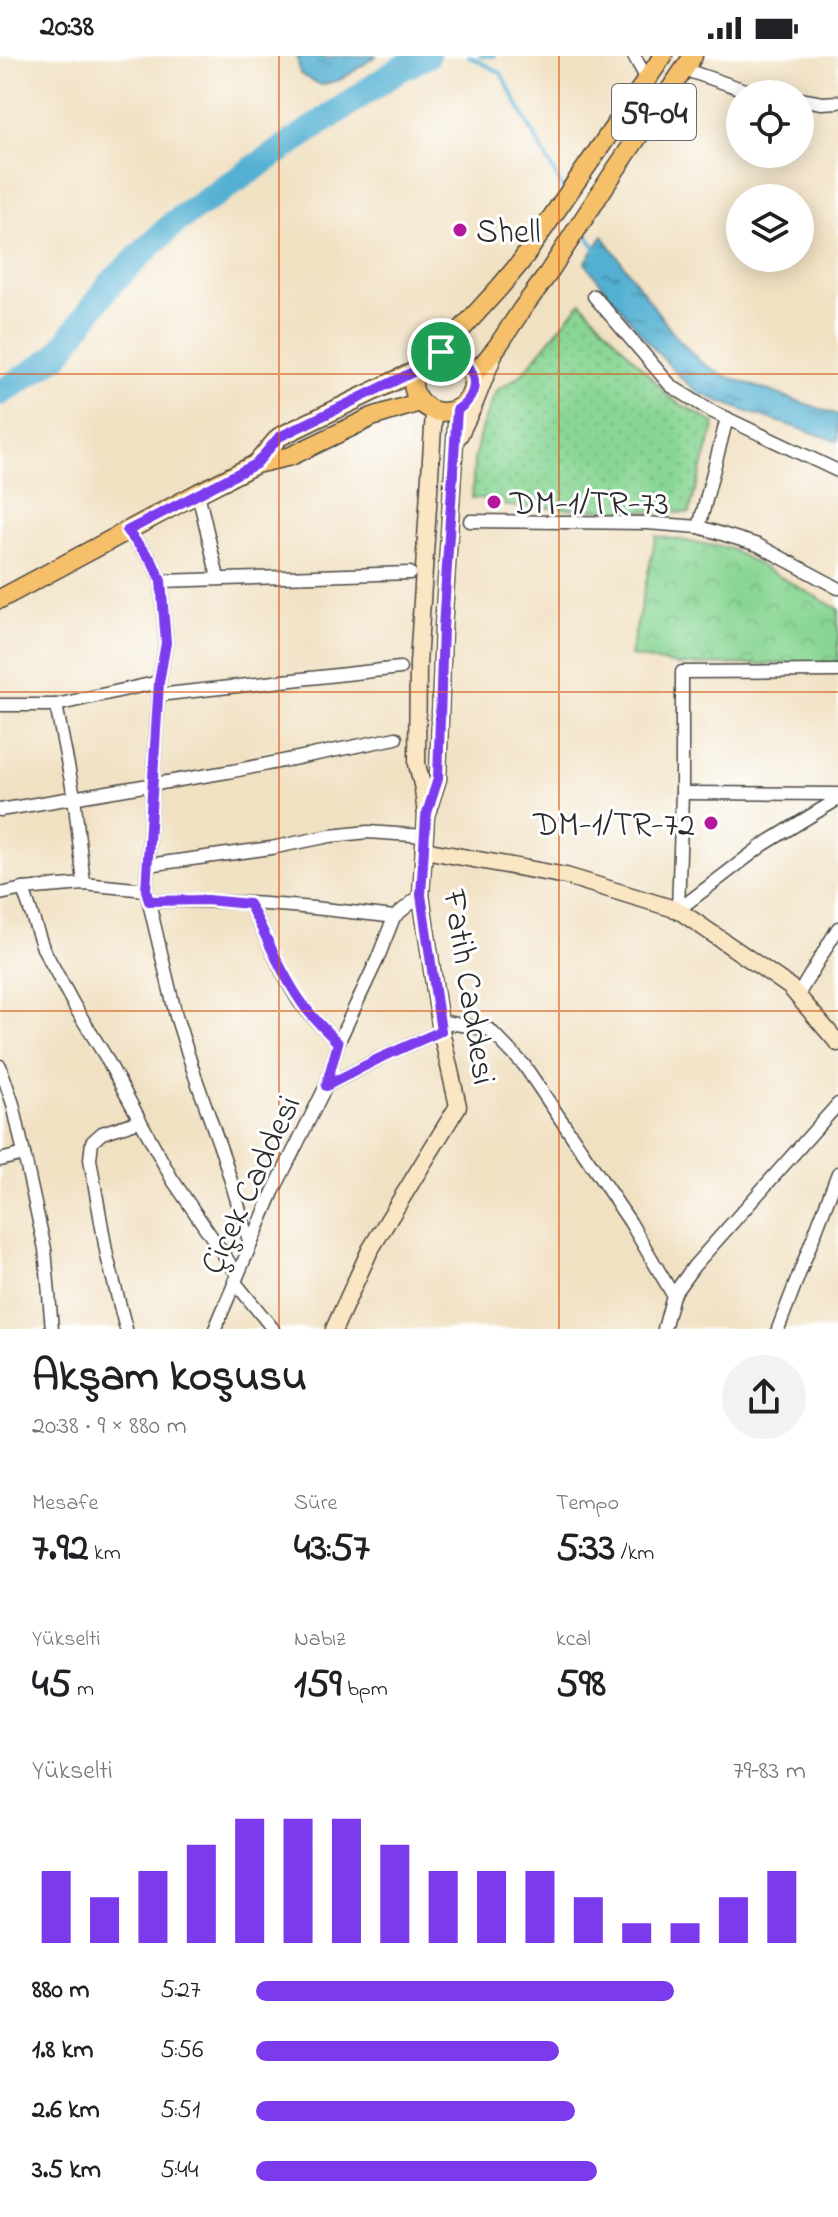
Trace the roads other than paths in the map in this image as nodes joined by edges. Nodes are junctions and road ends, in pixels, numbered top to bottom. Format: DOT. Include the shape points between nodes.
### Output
graph roads {
  1 [pos="634,56"];
  2 [pos="663,56"];
  3 [pos="688,63"];
  4 [pos="647,79"];
  5 [pos="726,81"];
  6 [pos="814,102"];
  7 [pos="838,102"];
  8 [pos="594,296"];
  9 [pos="497,347"];
  10 [pos="441,352"];
  11 [pos="415,371"];
  12 [pos="473,376"];
  13 [pos="427,407"];
  14 [pos="457,410"];
  15 [pos="727,418"];
  16 [pos="455,445"];
  17 [pos="256,464"];
  18 [pos="838,471"];
  19 [pos="198,493"];
  20 [pos="470,521"];
  21 [pos="699,527"];
  22 [pos="127,531"];
  23 [pos="410,573"];
  24 [pos="218,578"];
  25 [pos="161,581"];
  26 [pos="838,588"];
  27 [pos="0,599"];
  28 [pos="400,668"];
  29 [pos="838,671"];
  30 [pos="158,689"];
  31 [pos="0,705"];
  32 [pos="56,705"];
  33 [pos="396,738"];
  34 [pos="153,784"];
  35 [pos="682,793"];
  36 [pos="74,796"];
  37 [pos="838,797"];
  38 [pos="0,810"];
  39 [pos="426,816"];
  40 [pos="424,843"];
  41 [pos="148,865"];
  42 [pos="84,884"];
  43 [pos="23,889"];
  44 [pos="0,894"];
  45 [pos="421,895"];
  46 [pos="147,896"];
  47 [pos="249,904"];
  48 [pos="678,910"];
  49 [pos="394,917"];
  50 [pos="838,928"];
  51 [pos="798,995"];
  52 [pos="440,1026"];
  53 [pos="338,1043"];
  54 [pos="838,1043"];
  55 [pos="0,1066"];
  56 [pos="326,1086"];
  57 [pos="838,1104"];
  58 [pos="139,1121"];
  59 [pos="24,1154"];
  60 [pos="0,1160"];
  61 [pos="838,1173"];
  62 [pos="250,1244"];
  63 [pos="235,1277"];
  64 [pos="673,1295"];
  65 [pos="52,1329"];
  66 [pos="126,1329"];
  67 [pos="215,1329"];
  68 [pos="273,1329"];
  69 [pos="334,1329"];
  70 [pos="664,1329"];
  71 [pos="778,1329"];
  1 -- 4 [label="street"];
  2 -- 4 [label="main road, 59-04"];
  3 -- 5 [label="street"];
  3 -- 9 [label="main road, 59-04"];
  4 -- 10 [label="main road, 59-04" via="520,263"];
  6 -- 7 [label="street"];
  8 -- 15 [label="street" via="671,386"];
  9 -- 12 [label="main road"];
  9 -- 16 [label="main road"];
  10 -- 11 [label="main road" via="428,356"];
  10 -- 12 [label="main road" via="466,361"];
  11 -- 13 [label="main road" via="413,390"];
  11 -- 17 [label="main road" via="279,437"];
  12 -- 14 [label="main road" via="469,400"];
  13 -- 14 [label="main road"];
  13 -- 17 [label="main road" via="372,417 291,456"];
  13 -- 39 [label="main road, Fatih Caddesi" via="417,764"];
  14 -- 16 [label="main road, Fatih Caddesi"];
  15 -- 18 [label="street"];
  15 -- 21 [label="street"];
  16 -- 39 [label="main road, Fatih Caddesi" via="438,779"];
  17 -- 19 [label="main road"];
  19 -- 22 [label="main road"];
  19 -- 24 [label="street"];
  20 -- 21 [label="street"];
  21 -- 26 [label="street" via="758,545"];
  22 -- 25 [label="street"];
  22 -- 27 [label="main road"];
  23 -- 24 [label="street"];
  24 -- 25 [label="street"];
  25 -- 30 [label="street" via="166,643"];
  28 -- 30 [label="street"];
  29 -- 35 [label="street" via="682,672"];
  30 -- 32 [label="street"];
  30 -- 34 [label="street"];
  31 -- 32 [label="street"];
  32 -- 36 [label="street"];
  33 -- 34 [label="street"];
  34 -- 36 [label="street"];
  34 -- 41 [label="street"];
  35 -- 37 [label="street"];
  35 -- 48 [label="street"];
  36 -- 38 [label="street"];
  36 -- 42 [label="street"];
  37 -- 48 [label="street" via="763,845"];
  39 -- 40 [label="main road, Fatih Caddesi"];
  40 -- 41 [label="street" via="368,832"];
  40 -- 45 [label="main road, Fatih Caddesi"];
  40 -- 48 [label="main road" via="566,876"];
  41 -- 46 [label="street"];
  42 -- 43 [label="street"];
  42 -- 46 [label="street"];
  43 -- 44 [label="street"];
  43 -- 58 [label="street" via="43,948"];
  45 -- 49 [label="street, Çiçek Caddesi"];
  45 -- 52 [label="main road, Fatih Caddesi"];
  46 -- 47 [label="street"];
  46 -- 62 [label="street" via="176,1016"];
  47 -- 49 [label="street"];
  47 -- 53 [label="street" via="301,1003"];
  48 -- 51 [label="main road"];
  49 -- 53 [label="street, Çiçek Caddesi"];
  50 -- 51 [label="street"];
  51 -- 54 [label="main road"];
  52 -- 56 [label="street"];
  52 -- 64 [label="street" via="490,1030 524,1065"];
  52 -- 69 [label="main road, Fatih Caddesi" via="458,1106 370,1250"];
  53 -- 56 [label="street, Çiçek Caddesi"];
  55 -- 59 [label="street"];
  56 -- 62 [label="street, Çiçek Caddesi"];
  57 -- 64 [label="street"];
  58 -- 63 [label="street"];
  58 -- 66 [label="street" via="102,1133 92,1142 90,1159"];
  59 -- 60 [label="street"];
  59 -- 65 [label="street" via="45,1249"];
  61 -- 71 [label="street"];
  62 -- 63 [label="street, Çiçek Caddesi"];
  63 -- 67 [label="street, Çiçek Caddesi"];
  63 -- 68 [label="street"];
  64 -- 70 [label="street"];
}
